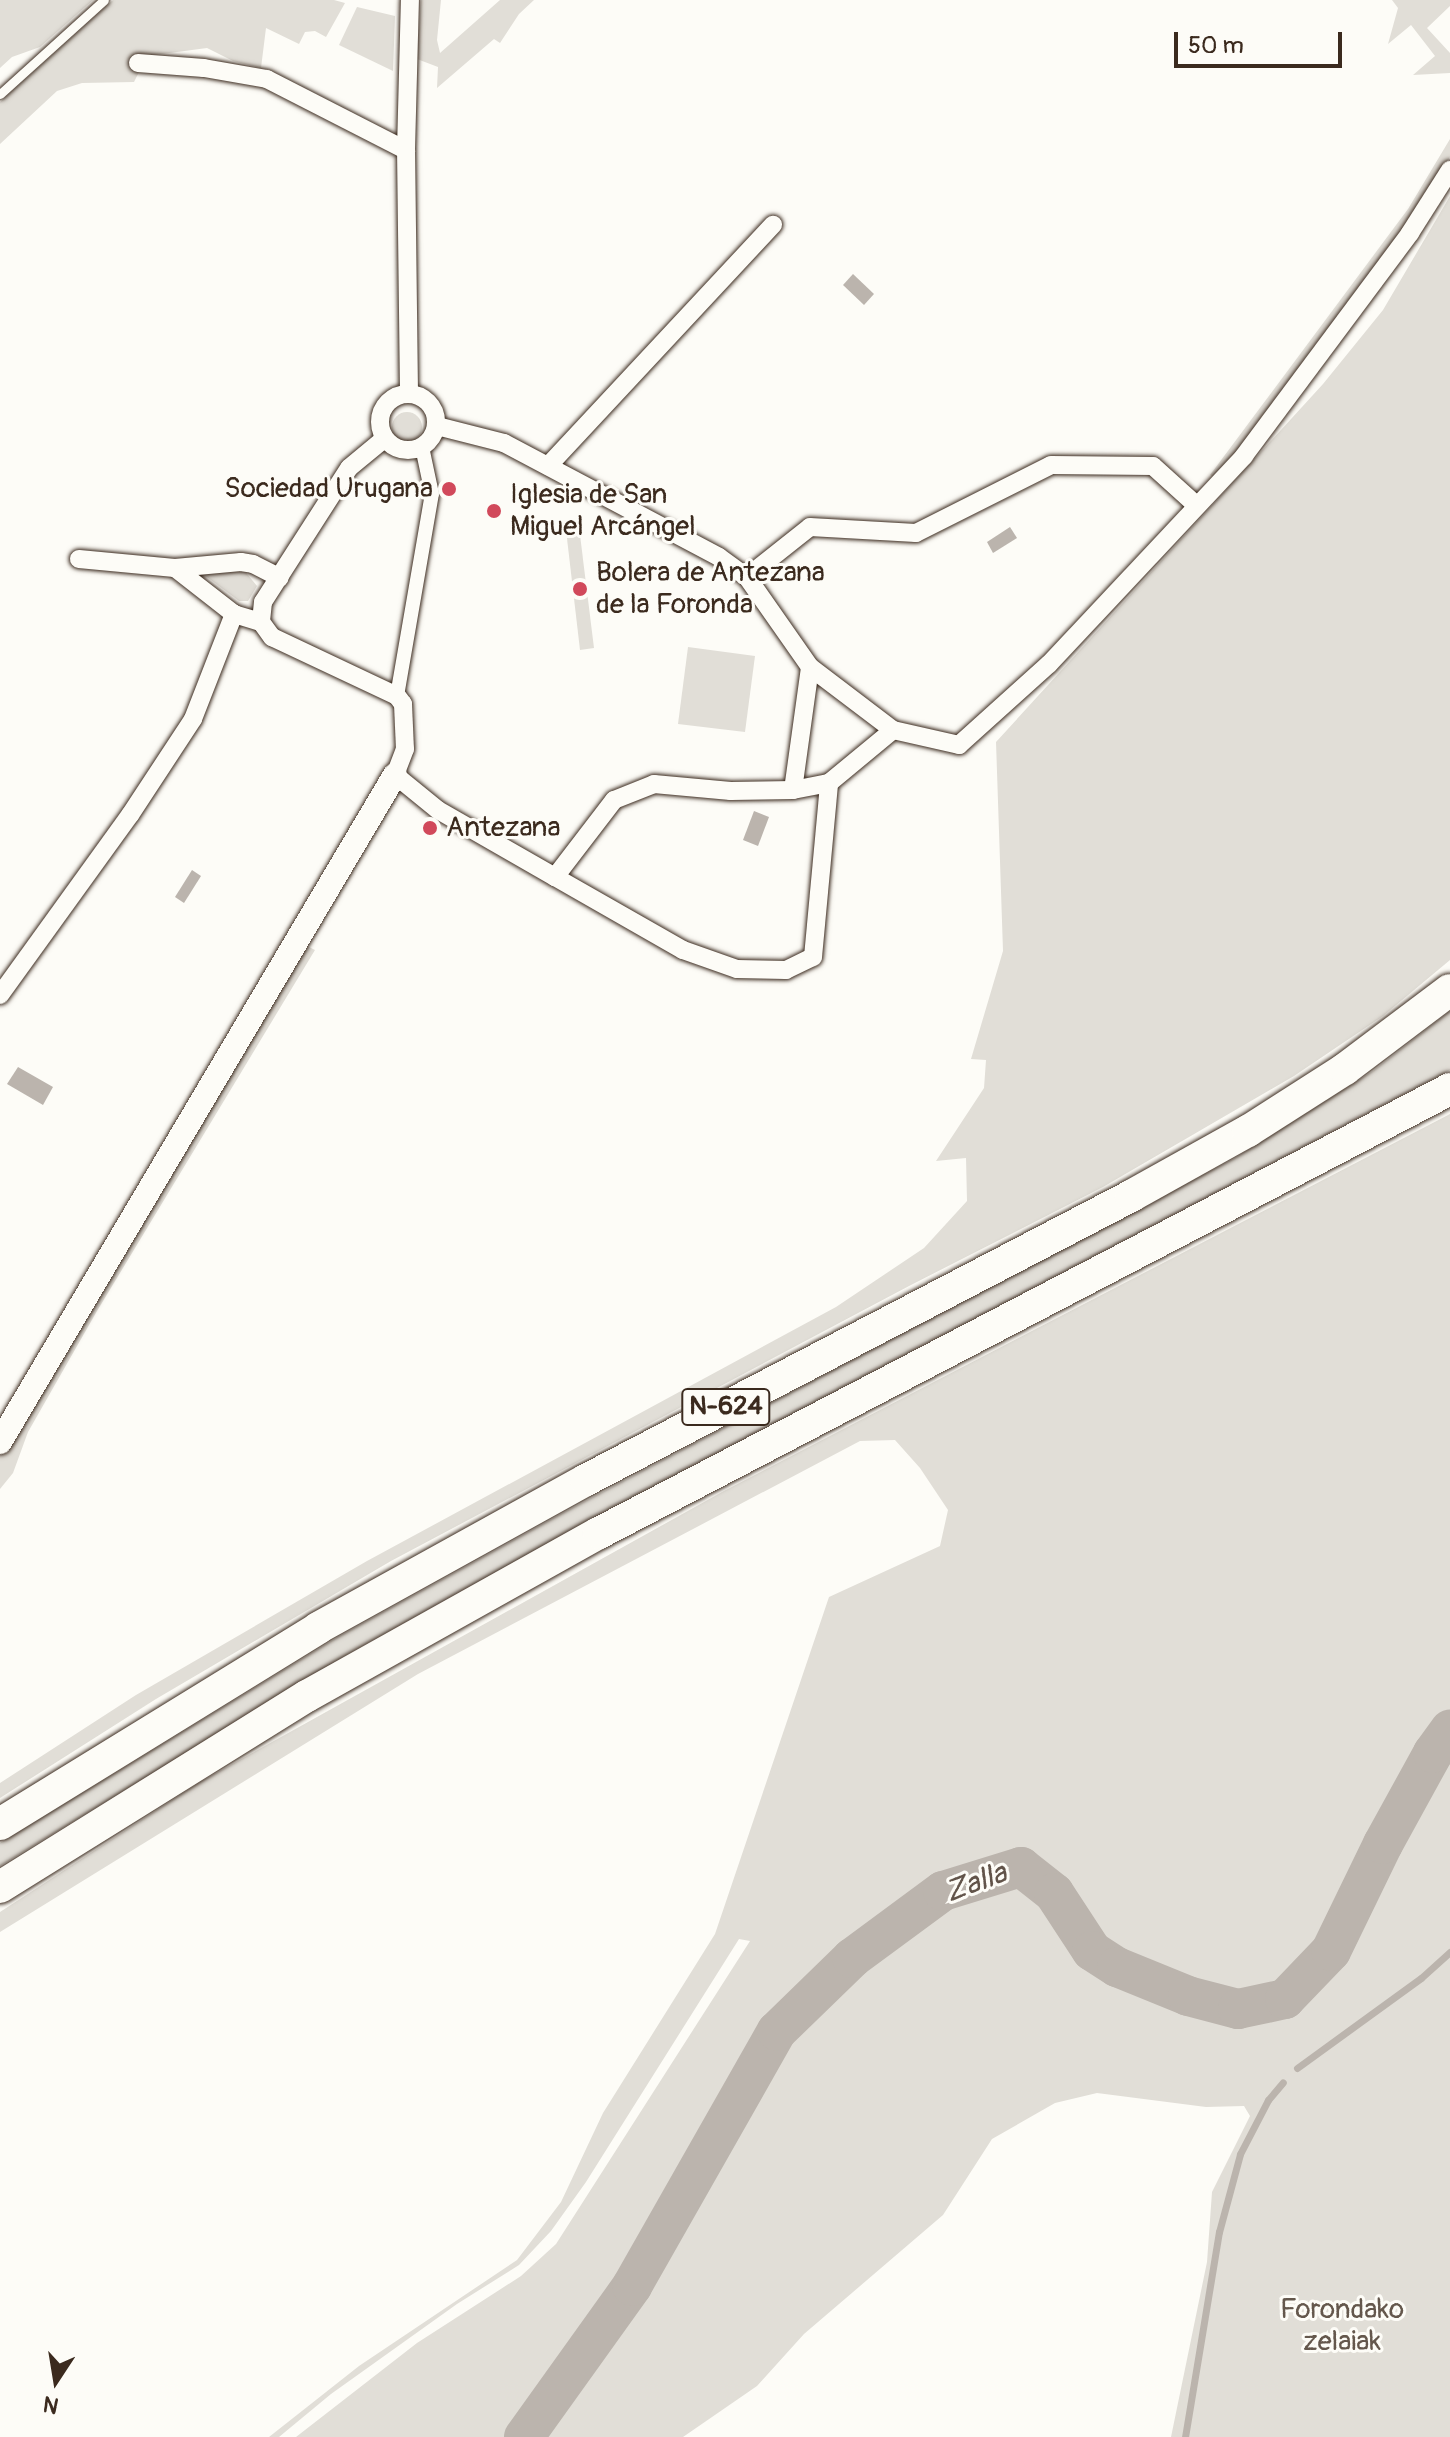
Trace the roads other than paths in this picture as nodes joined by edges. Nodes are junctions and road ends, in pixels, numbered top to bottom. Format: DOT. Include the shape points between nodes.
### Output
graph roads {
  1 [pos="104,0"];
  2 [pos="410,0"];
  3 [pos="138,63"];
  4 [pos="0,94"];
  5 [pos="406,150"];
  6 [pos="1450,170"];
  7 [pos="773,225"];
  8 [pos="409,393"];
  9 [pos="437,426"];
  10 [pos="384,439"];
  11 [pos="422,447"];
  12 [pos="548,466"];
  13 [pos="1195,504"];
  14 [pos="79,559"];
  15 [pos="175,568"];
  16 [pos="747,577"];
  17 [pos="280,578"];
  18 [pos="234,614"];
  19 [pos="261,622"];
  20 [pos="810,667"];
  21 [pos="397,696"];
  22 [pos="893,730"];
  23 [pos="395,775"];
  24 [pos="829,783"];
  25 [pos="793,790"];
  26 [pos="555,877"];
  27 [pos="1450,990"];
  28 [pos="0,995"];
  29 [pos="1450,1089"];
  30 [pos="0,1442"];
  31 [pos="0,1824"];
  32 [pos="0,1887"];
  1 -- 4 [label="lane"];
  2 -- 5 [label="street"];
  3 -- 5 [label="street" via="267,79"];
  5 -- 8 [label="street"];
  6 -- 13 [label="street" via="1410,233 1244,456"];
  7 -- 12 [label="street"];
  8 -- 9 [label="street" via="430,404"];
  8 -- 10 [label="street" via="394,397 383,408 379,424"];
  9 -- 11 [label="street"];
  9 -- 12 [label="street" via="504,443"];
  10 -- 11 [label="street" via="408,451"];
  10 -- 17 [label="street" via="349,468"];
  11 -- 21 [label="street" via="432,494"];
  12 -- 16 [label="street"];
  13 -- 16 [label="street" via="1153,466 1051,465 916,533 810,527"];
  13 -- 22 [label="street" via="1049,664 959,745"];
  14 -- 15 [label="street"];
  15 -- 17 [label="street" via="241,562"];
  15 -- 18 [label="street"];
  16 -- 20 [label="street"];
  17 -- 19 [label="street" via="263,602"];
  18 -- 19 [label="street"];
  18 -- 28 [label="street" via="193,719"];
  19 -- 21 [label="street" via="272,637"];
  20 -- 22 [label="street"];
  20 -- 25 [label="street"];
  21 -- 23 [label="street" via="403,704 405,749"];
  22 -- 24 [label="street"];
  23 -- 26 [label="street" via="438,810"];
  23 -- 30 [label="street"];
  24 -- 25 [label="street"];
  24 -- 26 [label="street" via="813,957 786,970 737,969 683,950"];
  25 -- 26 [label="street" via="654,784 614,800"];
  27 -- 31 [label="highway, N-624" via="1345,1069 1248,1131 586,1480 318,1628"];
  29 -- 32 [label="highway, N-624" via="599,1533 307,1696"];
}
